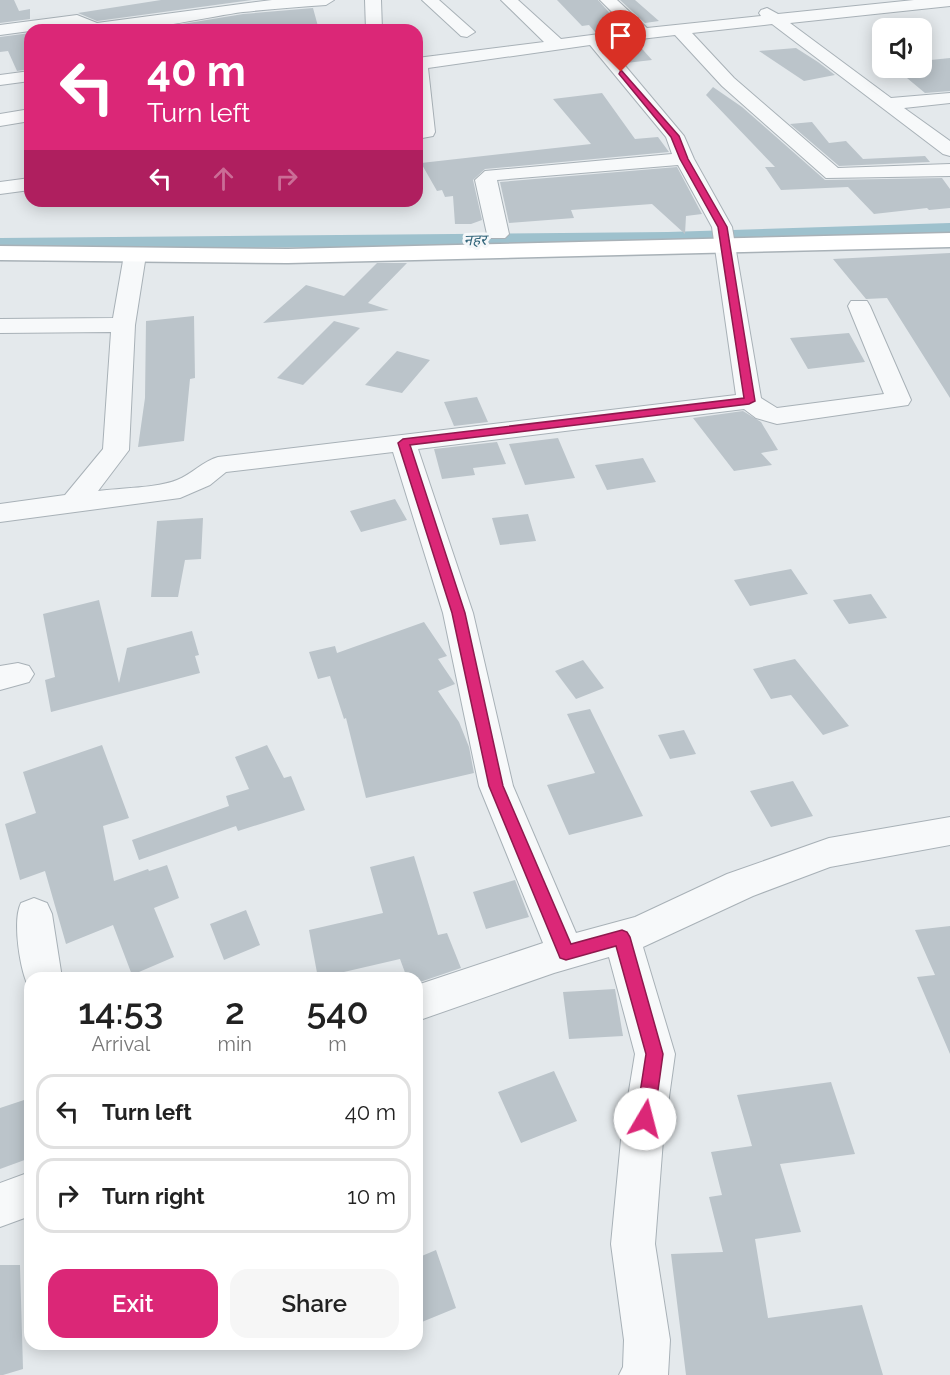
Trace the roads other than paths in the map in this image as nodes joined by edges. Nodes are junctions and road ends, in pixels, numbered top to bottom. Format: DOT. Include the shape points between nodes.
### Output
graph roads {
  1 [pos="326,0"];
  2 [pos="373,0"];
  3 [pos="430,0"];
  4 [pos="509,0"];
  5 [pos="608,0"];
  6 [pos="750,0"];
  7 [pos="950,1"];
  8 [pos="776,19"];
  9 [pos="46,24"];
  10 [pos="86,24"];
  11 [pos="132,24"];
  12 [pos="374,24"];
  13 [pos="24,27"];
  14 [pos="0,30"];
  15 [pos="680,30"];
  16 [pos="467,32"];
  17 [pos="643,33"];
  18 [pos="594,40"];
  19 [pos="557,45"];
  20 [pos="423,63"];
  21 [pos="24,77"];
  22 [pos="0,80"];
  23 [pos="950,98"];
  24 [pos="887,104"];
  25 [pos="423,106"];
  26 [pos="24,117"];
  27 [pos="0,120"];
  28 [pos="423,132"];
  29 [pos="950,134"];
  30 [pos="930,135"];
  31 [pos="950,150"];
  32 [pos="684,159"];
  33 [pos="950,170"];
  34 [pos="24,185"];
  35 [pos="0,188"];
  36 [pos="498,234"];
  37 [pos="725,237"];
  38 [pos="950,240"];
  39 [pos="0,253"];
  40 [pos="135,255"];
  41 [pos="859,306"];
  42 [pos="123,325"];
  43 [pos="0,326"];
  44 [pos="749,401"];
  45 [pos="403,443"];
  46 [pos="74,503"];
  47 [pos="0,513"];
  48 [pos="950,831"];
  49 [pos="34,914"];
  50 [pos="622,937"];
  51 [pos="566,953"];
  52 [pos="43,972"];
  53 [pos="423,1001"];
  54 [pos="24,1196"];
  55 [pos="0,1205"];
  56 [pos="643,1375"];
  1 -- 11 [label="street"];
  2 -- 12 [label="street"];
  3 -- 16 [label="street"];
  4 -- 19 [label="street"];
  5 -- 17 [label="street"];
  6 -- 8 [label="street"];
  7 -- 8 [label="street"];
  8 -- 15 [label="street"];
  8 -- 24 [label="street"];
  9 -- 10 [label="street" via="77,20"];
  13 -- 14 [label="street"];
  15 -- 17 [label="street"];
  15 -- 33 [label="street" via="728,82 832,174"];
  17 -- 18 [label="street"];
  18 -- 19 [label="street"];
  18 -- 32 [label="street" via="675,136"];
  19 -- 20 [label="street"];
  21 -- 22 [label="street"];
  23 -- 24 [label="street"];
  24 -- 30 [label="street"];
  25 -- 28 [label="street"];
  26 -- 27 [label="street"];
  29 -- 30 [label="street"];
  30 -- 31 [label="street"];
  32 -- 36 [label="street" via="492,175 485,180"];
  32 -- 37 [label="street"];
  34 -- 35 [label="street"];
  37 -- 38 [label="street"];
  37 -- 40 [label="street" via="288,256"];
  37 -- 44 [label="street"];
  39 -- 40 [label="street"];
  40 -- 42 [label="street"];
  41 -- 44 [label="street" via="899,400 777,416 765,413"];
  42 -- 43 [label="street"];
  42 -- 46 [label="street" via="116,450"];
  44 -- 45 [label="street"];
  45 -- 46 [label="street" via="218,465 180,489"];
  45 -- 51 [label="street" via="458,613 496,786"];
  46 -- 47 [label="street"];
  48 -- 50 [label="street" via="829,853 740,885"];
  49 -- 52 [label="street"];
  50 -- 51 [label="street"];
  50 -- 56 [label="street" via="654,1054 633,1244 647,1340"];
  51 -- 53 [label="street"];
  54 -- 55 [label="street"];
}
